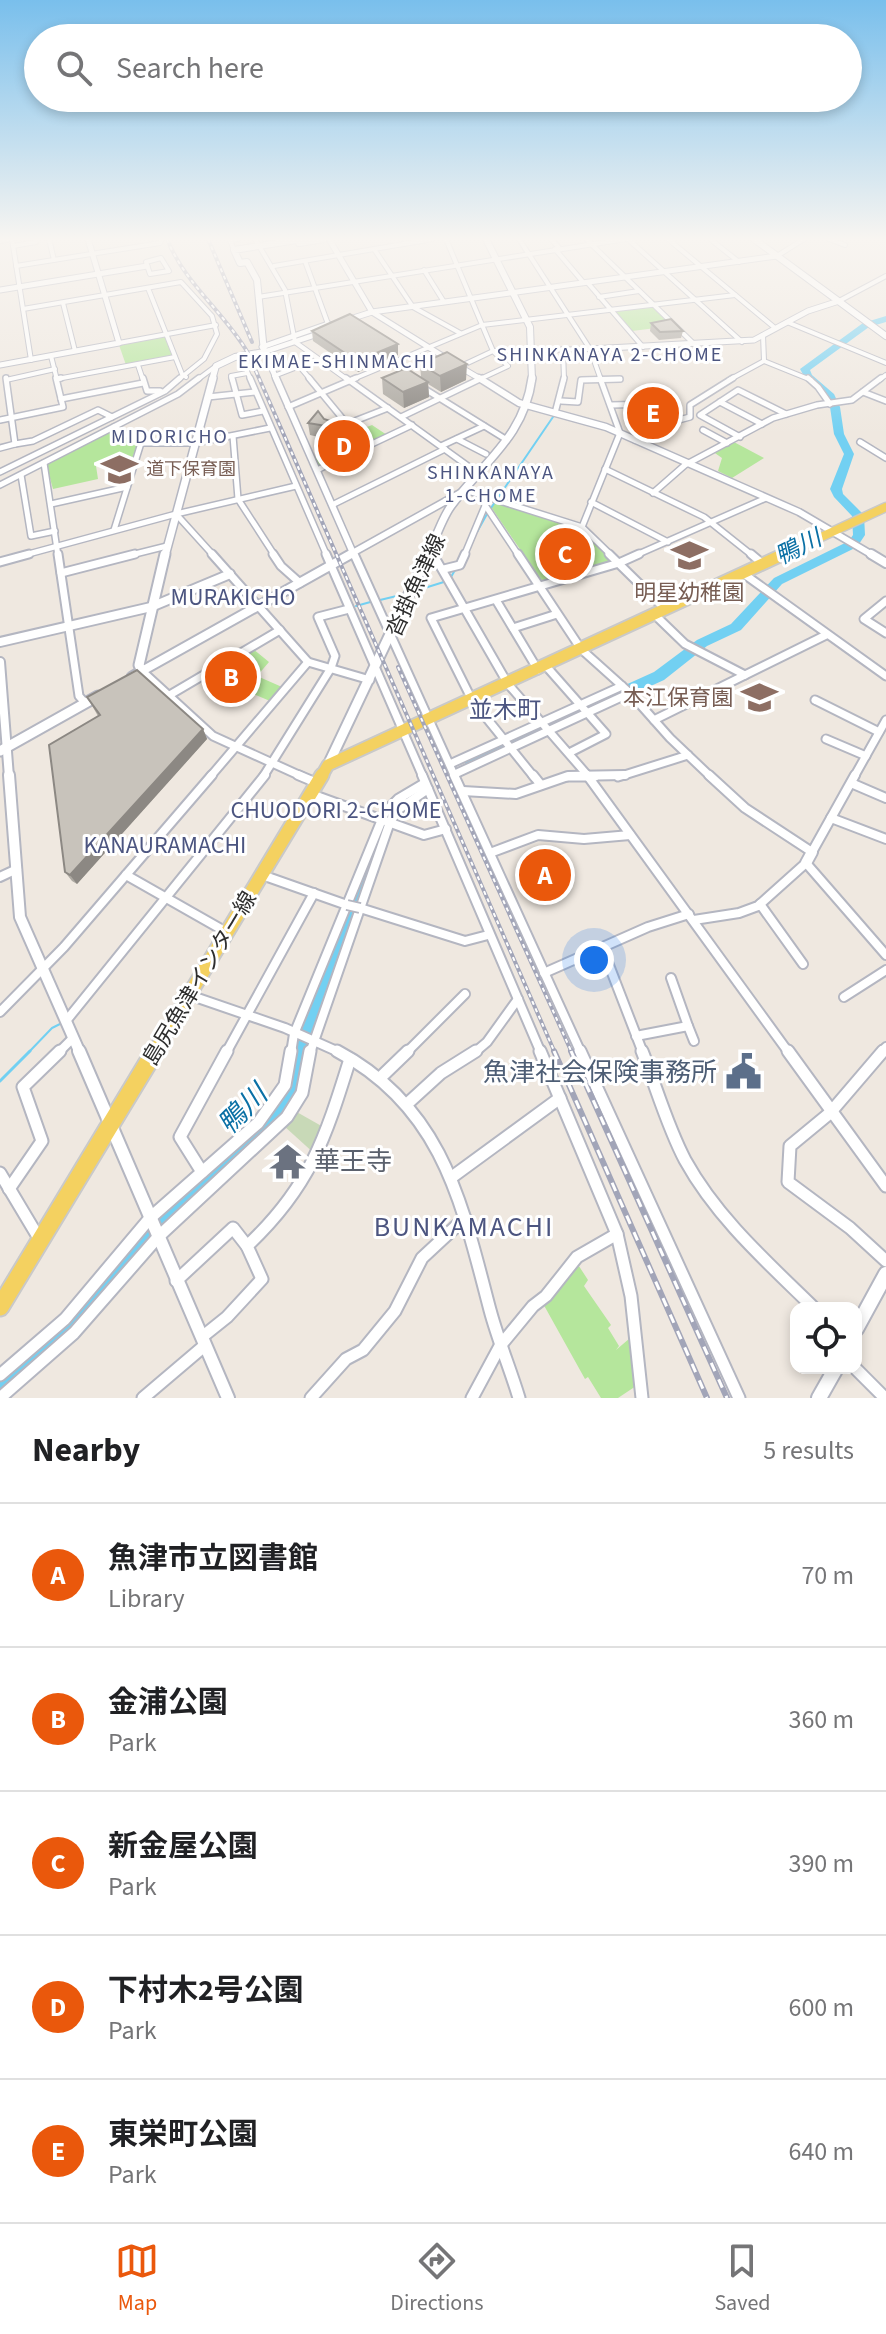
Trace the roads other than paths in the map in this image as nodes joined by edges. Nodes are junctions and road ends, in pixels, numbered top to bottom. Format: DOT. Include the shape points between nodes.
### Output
graph roads {
  1 [pos="22,304"];
  2 [pos="55,304"];
  3 [pos="63,304"];
  4 [pos="107,304"];
  5 [pos="154,304"];
  6 [pos="202,304"];
  7 [pos="259,304"];
  8 [pos="289,304"];
  9 [pos="322,304"];
  10 [pos="367,304"];
  11 [pos="411,304"];
  12 [pos="430,304"];
  13 [pos="473,304"];
  14 [pos="519,304"];
  15 [pos="561,304"];
  16 [pos="605,304"];
  17 [pos="659,304"];
  18 [pos="700,304"];
  19 [pos="746,304"];
  20 [pos="831,304"];
  21 [pos="843,304"];
  22 [pos="653,305"];
  23 [pos="413,307"];
  24 [pos="23,309"];
  25 [pos="610,310"];
  26 [pos="372,312"];
  27 [pos="568,315"];
  28 [pos="527,320"];
  29 [pos="787,322"];
  30 [pos="216,325"];
  31 [pos="330,325"];
  32 [pos="482,325"];
  33 [pos="775,328"];
  34 [pos="460,333"];
  35 [pos="166,335"];
  36 [pos="763,335"];
  37 [pos="886,336"];
  38 [pos="294,339"];
  39 [pos="742,342"];
  40 [pos="119,343"];
  41 [pos="694,344"];
  42 [pos="428,347"];
  43 [pos="643,347"];
  44 [pos="563,349"];
  45 [pos="590,349"];
  46 [pos="263,350"];
  47 [pos="532,350"];
  48 [pos="75,351"];
  49 [pos="493,351"];
  50 [pos="886,353"];
  51 [pos="51,356"];
  52 [pos="240,356"];
  53 [pos="175,357"];
  54 [pos="204,359"];
  55 [pos="318,359"];
  56 [pos="877,359"];
  57 [pos="31,360"];
  58 [pos="764,361"];
  59 [pos="886,363"];
  60 [pos="0,365"];
  61 [pos="138,365"];
  62 [pos="217,365"];
  63 [pos="387,365"];
  64 [pos="299,366"];
  65 [pos="459,367"];
  66 [pos="55,369"];
  67 [pos="247,373"];
  68 [pos="400,373"];
  69 [pos="886,375"];
  70 [pos="274,376"];
  71 [pos="186,377"];
  72 [pos="3,379"];
  73 [pos="57,379"];
  74 [pos="601,379"];
  75 [pos="620,379"];
  76 [pos="350,380"];
  77 [pos="480,380"];
  78 [pos="413,381"];
  79 [pos="143,383"];
  80 [pos="165,391"];
  81 [pos="255,392"];
  82 [pos="863,392"];
  83 [pos="321,393"];
  84 [pos="237,396"];
  85 [pos="208,397"];
  86 [pos="439,398"];
  87 [pos="61,399"];
  88 [pos="561,401"];
  89 [pos="886,401"];
  90 [pos="720,402"];
  91 [pos="655,404"];
  92 [pos="830,404"];
  93 [pos="611,405"];
  94 [pos="528,406"];
  95 [pos="288,407"];
  96 [pos="388,408"];
  97 [pos="263,411"];
  98 [pos="555,413"];
  99 [pos="786,414"];
  100 [pos="112,417"];
  101 [pos="401,417"];
  102 [pos="12,418"];
  103 [pos="0,420"];
  104 [pos="762,424"];
  105 [pos="412,425"];
  106 [pos="484,426"];
  107 [pos="114,427"];
  108 [pos="270,428"];
  109 [pos="703,430"];
  110 [pos="620,433"];
  111 [pos="46,435"];
  112 [pos="233,436"];
  113 [pos="740,437"];
  114 [pos="457,439"];
  115 [pos="507,440"];
  116 [pos="635,440"];
  117 [pos="860,442"];
  118 [pos="141,443"];
  119 [pos="195,443"];
  120 [pos="727,443"];
  121 [pos="15,444"];
  122 [pos="58,444"];
  123 [pos="0,448"];
  124 [pos="443,448"];
  125 [pos="486,454"];
  126 [pos="886,458"];
  127 [pos="44,463"];
  128 [pos="689,463"];
  129 [pos="605,469"];
  130 [pos="317,470"];
  131 [pos="0,472"];
  132 [pos="479,474"];
  133 [pos="21,475"];
  134 [pos="0,485"];
  135 [pos="296,486"];
  136 [pos="127,487"];
  137 [pos="465,490"];
  138 [pos="653,493"];
  139 [pos="489,496"];
  140 [pos="766,498"];
  141 [pos="238,499"];
  142 [pos="591,502"];
  143 [pos="51,504"];
  144 [pos="332,505"];
  145 [pos="485,505"];
  146 [pos="886,507"];
  147 [pos="176,514"];
  148 [pos="713,522"];
  149 [pos="582,527"];
  150 [pos="114,530"];
  151 [pos="55,531"];
  152 [pos="837,532"];
  153 [pos="668,542"];
  154 [pos="57,546"];
  155 [pos="167,546"];
  156 [pos="431,551"];
  157 [pos="353,553"];
  158 [pos="884,558"];
  159 [pos="0,562"];
  160 [pos="619,563"];
  161 [pos="764,565"];
  162 [pos="330,566"];
  163 [pos="444,569"];
  164 [pos="61,573"];
  165 [pos="230,574"];
  166 [pos="744,574"];
  167 [pos="300,583"];
  168 [pos="541,587"];
  169 [pos="496,600"];
  170 [pos="886,601"];
  171 [pos="151,607"];
  172 [pos="259,607"];
  173 [pos="465,608"];
  174 [pos="349,609"];
  175 [pos="660,613"];
  176 [pos="557,614"];
  177 [pos="69,627"];
  178 [pos="513,628"];
  179 [pos="280,630"];
  180 [pos="886,633"];
  181 [pos="826,635"];
  182 [pos="392,636"];
  183 [pos="0,642"];
  184 [pos="581,649"];
  185 [pos="0,662"];
  186 [pos="308,662"];
  187 [pos="331,668"];
  188 [pos="542,668"];
  189 [pos="376,669"];
  190 [pos="142,671"];
  191 [pos="745,675"];
  192 [pos="886,676"];
  193 [pos="125,680"];
  194 [pos="370,680"];
  195 [pos="508,684"];
  196 [pos="622,686"];
  197 [pos="112,688"];
  198 [pos="2,692"];
  199 [pos="630,693"];
  200 [pos="168,696"];
  201 [pos="472,700"];
  202 [pos="815,700"];
  203 [pos="85,703"];
  204 [pos="580,705"];
  205 [pos="587,713"];
  206 [pos="429,720"];
  207 [pos="654,720"];
  208 [pos="886,720"];
  209 [pos="542,723"];
  210 [pos="549,731"];
  211 [pos="403,732"];
  212 [pos="879,732"];
  213 [pos="826,739"];
  214 [pos="507,745"];
  215 [pos="237,747"];
  216 [pos="4,748"];
  217 [pos="569,753"];
  218 [pos="688,755"];
  219 [pos="866,756"];
  220 [pos="273,764"];
  221 [pos="450,764"];
  222 [pos="328,765"];
  223 [pos="455,774"];
  224 [pos="587,774"];
  225 [pos="851,783"];
  226 [pos="541,785"];
  227 [pos="427,786"];
  228 [pos="314,788"];
  229 [pos="463,791"];
  230 [pos="886,798"];
  231 [pos="831,818"];
  232 [pos="386,821"];
  233 [pos="446,829"];
  234 [pos="630,835"];
  235 [pos="886,839"];
  236 [pos="812,852"];
  237 [pos="490,853"];
  238 [pos="806,863"];
  239 [pos="17,869"];
  240 [pos="126,875"];
  241 [pos="262,875"];
  242 [pos="0,877"];
  243 [pos="314,893"];
  244 [pos="164,899"];
  245 [pos="760,904"];
  246 [pos="691,917"];
  247 [pos="228,933"];
  248 [pos="488,935"];
  249 [pos="602,947"];
  250 [pos="886,955"];
  251 [pos="803,964"];
  252 [pos="886,970"];
  253 [pos="42,971"];
  254 [pos="544,973"];
  255 [pos="671,978"];
  256 [pos="465,994"];
  257 [pos="189,995"];
  258 [pos="844,997"];
  259 [pos="518,999"];
  260 [pos="0,1012"];
  261 [pos="247,1016"];
  262 [pos="66,1021"];
  263 [pos="688,1026"];
  264 [pos="296,1034"];
  265 [pos="636,1036"];
  266 [pos="73,1038"];
  267 [pos="311,1040"];
  268 [pos="694,1041"];
  269 [pos="886,1047"];
  270 [pos="350,1059"];
  271 [pos="380,1078"];
  272 [pos="560,1098"];
  273 [pos="407,1104"];
  274 [pos="832,1110"];
  275 [pos="111,1122"];
  276 [pos="202,1172"];
  277 [pos="0,1173"];
  278 [pos="452,1177"];
  279 [pos="886,1186"];
  280 [pos="9,1189"];
  281 [pos="465,1218"];
  282 [pos="151,1220"];
  283 [pos="617,1234"];
  284 [pos="158,1237"];
  285 [pos="40,1241"];
  286 [pos="247,1246"];
  287 [pos="886,1261"];
  288 [pos="886,1274"];
  289 [pos="176,1281"];
  290 [pos="808,1302"];
  291 [pos="0,1307"];
  292 [pos="862,1318"];
  293 [pos="202,1343"];
  294 [pos="500,1346"];
  295 [pos="833,1374"];
  296 [pos="861,1374"];
  297 [pos="0,1375"];
  298 [pos="0,1398"];
  299 [pos="143,1398"];
  300 [pos="228,1398"];
  301 [pos="311,1398"];
  302 [pos="472,1398"];
  303 [pos="519,1398"];
  304 [pos="642,1398"];
  305 [pos="739,1398"];
  306 [pos="819,1398"];
  307 [pos="885,1398"];
  1 -- 24 [label="street"];
  2 -- 24 [label="street"];
  3 -- 48 [label="street"];
  4 -- 40 [label="street"];
  5 -- 35 [label="street"];
  6 -- 30 [label="street"];
  7 -- 46 [label="main road"];
  8 -- 38 [label="street"];
  9 -- 31 [label="street"];
  10 -- 26 [label="street"];
  11 -- 23 [label="street"];
  12 -- 23 [label="street"];
  13 -- 32 [label="street"];
  14 -- 28 [label="main road, 沓掛魚津線"];
  15 -- 27 [label="street"];
  16 -- 25 [label="street"];
  17 -- 22 [label="street"];
  18 -- 39 [label="street"];
  19 -- 33 [label="street"];
  20 -- 29 [label="street"];
  21 -- 37 [label="main road"];
  22 -- 25 [label="street"];
  22 -- 41 [label="street"];
  23 -- 26 [label="street"];
  23 -- 34 [label="street"];
  24 -- 57 [label="street"];
  25 -- 27 [label="street"];
  25 -- 43 [label="street"];
  26 -- 31 [label="street"];
  26 -- 42 [label="street"];
  27 -- 28 [label="street"];
  27 -- 45 [label="street"];
  28 -- 32 [label="street"];
  28 -- 47 [label="main road, 沓掛魚津線"];
  29 -- 33 [label="street"];
  29 -- 56 [label="street"];
  30 -- 35 [label="street"];
  30 -- 54 [label="street" via="214,344"];
  31 -- 38 [label="street" via="330,330"];
  32 -- 34 [label="street"];
  32 -- 49 [label="street"];
  33 -- 36 [label="street"];
  34 -- 42 [label="street"];
  35 -- 40 [label="street"];
  35 -- 53 [label="street"];
  36 -- 39 [label="street"];
  36 -- 58 [label="street"];
  38 -- 46 [label="street"];
  38 -- 55 [label="street"];
  39 -- 41 [label="street"];
  40 -- 48 [label="street"];
  41 -- 43 [label="street"];
  42 -- 63 [label="street"];
  42 -- 65 [label="street"];
  43 -- 45 [label="street"];
  44 -- 45 [label="street"];
  44 -- 47 [label="street"];
  44 -- 88 [label="street"];
  45 -- 74 [label="street"];
  46 -- 52 [label="main road"];
  46 -- 70 [label="street"];
  47 -- 49 [label="street"];
  47 -- 94 [label="main road, 沓掛魚津線"];
  48 -- 51 [label="street"];
  49 -- 65 [label="street"];
  49 -- 77 [label="street" via="508,366"];
  50 -- 56 [label="street"];
  51 -- 57 [label="street"];
  51 -- 66 [label="street"];
  52 -- 62 [label="main road"];
  52 -- 67 [label="street"];
  53 -- 61 [label="street"];
  53 -- 71 [label="street"];
  54 -- 62 [label="street"];
  54 -- 71 [label="street"];
  55 -- 64 [label="street"];
  55 -- 76 [label="street"];
  56 -- 59 [label="street"];
  57 -- 60 [label="street"];
  58 -- 92 [label="street" via="802,372"];
  58 -- 116 [label="street" via="696,399 690,417 641,430"];
  61 -- 73 [label="street"];
  61 -- 79 [label="street"];
  62 -- 85 [label="main road"];
  62 -- 107 [label="street" via="178,394"];
  63 -- 68 [label="street"];
  63 -- 76 [label="street"];
  64 -- 70 [label="street"];
  64 -- 83 [label="street"];
  65 -- 77 [label="street"];
  66 -- 72 [label="street"];
  66 -- 73 [label="street"];
  67 -- 81 [label="street"];
  67 -- 84 [label="street" via="231,376"];
  69 -- 82 [label="street"];
  70 -- 95 [label="street"];
  71 -- 80 [label="street"];
  72 -- 102 [label="street"];
  73 -- 87 [label="street"];
  74 -- 75 [label="street"];
  74 -- 88 [label="street" via="581,380 578,402"];
  74 -- 93 [label="street"];
  76 -- 83 [label="street"];
  76 -- 96 [label="street"];
  77 -- 86 [label="street"];
  77 -- 94 [label="street"];
  78 -- 86 [label="street"];
  79 -- 80 [label="street" via="149,392"];
  79 -- 87 [label="street"];
  80 -- 100 [label="street"];
  81 -- 84 [label="street"];
  81 -- 97 [label="street"];
  82 -- 89 [label="street"];
  82 -- 92 [label="street"];
  83 -- 95 [label="street"];
  83 -- 96 [label="street" via="347,424"];
  84 -- 85 [label="street"];
  84 -- 97 [label="street" via="242,415"];
  85 -- 119 [label="main road"];
  86 -- 101 [label="street"];
  86 -- 106 [label="street"];
  87 -- 102 [label="street" via="63,407"];
  88 -- 98 [label="street"];
  90 -- 99 [label="street" via="740,390"];
  90 -- 104 [label="street"];
  90 -- 113 [label="street" via="700,415"];
  91 -- 93 [label="street"];
  92 -- 99 [label="street"];
  93 -- 110 [label="street"];
  94 -- 98 [label="street"];
  94 -- 115 [label="main road, 沓掛魚津線"];
  95 -- 130 [label="street"];
  96 -- 101 [label="street"];
  97 -- 108 [label="street"];
  98 -- 110 [label="street"];
  99 -- 104 [label="street"];
  100 -- 111 [label="street" via="98,410"];
  100 -- 122 [label="street"];
  101 -- 105 [label="street"];
  102 -- 103 [label="street"];
  102 -- 121 [label="street"];
  104 -- 113 [label="street"];
  105 -- 124 [label="street"];
  105 -- 130 [label="street"];
  106 -- 114 [label="street"];
  106 -- 115 [label="street"];
  107 -- 118 [label="street"];
  107 -- 127 [label="street"];
  108 -- 112 [label="street"];
  108 -- 135 [label="street"];
  109 -- 120 [label="street"];
  110 -- 116 [label="street"];
  110 -- 129 [label="street"];
  111 -- 121 [label="street"];
  111 -- 122 [label="street"];
  112 -- 119 [label="street"];
  112 -- 141 [label="street"];
  113 -- 120 [label="street"];
  114 -- 124 [label="street"];
  114 -- 125 [label="street"];
  115 -- 132 [label="main road, 沓掛魚津線"];
  116 -- 128 [label="street"];
  117 -- 126 [label="street"];
  118 -- 119 [label="street"];
  118 -- 136 [label="street"];
  119 -- 147 [label="main road"];
  120 -- 128 [label="street"];
  121 -- 123 [label="street"];
  122 -- 131 [label="street"];
  124 -- 132 [label="street"];
  124 -- 144 [label="street"];
  127 -- 133 [label="street"];
  127 -- 143 [label="street"];
  128 -- 138 [label="street"];
  128 -- 140 [label="street"];
  129 -- 138 [label="street"];
  129 -- 142 [label="street"];
  130 -- 144 [label="street"];
  132 -- 137 [label="main road, 沓掛魚津線"];
  133 -- 134 [label="street"];
  133 -- 151 [label="street" via="31,536"];
  135 -- 141 [label="street"];
  135 -- 162 [label="street"];
  136 -- 143 [label="street"];
  136 -- 150 [label="street"];
  137 -- 139 [label="street"];
  137 -- 156 [label="main road, 沓掛魚津線" via="449,508"];
  137 -- 157 [label="street"];
  138 -- 148 [label="street"];
  139 -- 145 [label="street"];
  139 -- 149 [label="street"];
  140 -- 148 [label="street"];
  140 -- 152 [label="street"];
  141 -- 147 [label="street"];
  141 -- 167 [label="street" via="281,566"];
  142 -- 149 [label="street"];
  142 -- 153 [label="street"];
  143 -- 151 [label="street"];
  144 -- 157 [label="street"];
  145 -- 163 [label="street" via="460,565"];
  145 -- 168 [label="street"];
  146 -- 152 [label="main road"];
  147 -- 150 [label="street"];
  147 -- 155 [label="main road"];
  147 -- 165 [label="street"];
  148 -- 153 [label="street"];
  148 -- 161 [label="street"];
  149 -- 160 [label="street"];
  150 -- 154 [label="street"];
  151 -- 154 [label="street"];
  152 -- 158 [label="street"];
  152 -- 161 [label="main road"];
  153 -- 160 [label="street"];
  154 -- 159 [label="street"];
  154 -- 164 [label="street"];
  155 -- 164 [label="street"];
  155 -- 171 [label="main road"];
  156 -- 163 [label="street"];
  156 -- 182 [label="main road, 沓掛魚津線"];
  157 -- 162 [label="street"];
  157 -- 182 [label="street"];
  160 -- 168 [label="street"];
  160 -- 175 [label="street"];
  161 -- 166 [label="main road"];
  162 -- 167 [label="street"];
  162 -- 174 [label="street"];
  163 -- 173 [label="street"];
  164 -- 177 [label="street"];
  165 -- 171 [label="street"];
  165 -- 172 [label="street"];
  166 -- 175 [label="main road"];
  166 -- 181 [label="street"];
  167 -- 172 [label="street"];
  168 -- 169 [label="street"];
  168 -- 176 [label="street"];
  169 -- 173 [label="street"];
  169 -- 178 [label="street"];
  170 -- 180 [label="street" via="864,619"];
  171 -- 177 [label="street"];
  171 -- 190 [label="main road"];
  172 -- 179 [label="street"];
  172 -- 190 [label="street"];
  173 -- 195 [label="street"];
  173 -- 201 [label="street" via="431,618"];
  174 -- 187 [label="street" via="318,617 335,656"];
  174 -- 189 [label="street"];
  175 -- 184 [label="main road"];
  175 -- 191 [label="street" via="685,644"];
  176 -- 178 [label="street"];
  176 -- 184 [label="street"];
  177 -- 183 [label="street"];
  177 -- 203 [label="street" via="79,696"];
  178 -- 188 [label="street"];
  179 -- 186 [label="street"];
  179 -- 200 [label="street"];
  181 -- 191 [label="street"];
  181 -- 192 [label="street"];
  182 -- 189 [label="main road, 沓掛魚津線"];
  182 -- 206 [label="street"];
  184 -- 188 [label="main road"];
  184 -- 196 [label="street"];
  185 -- 198 [label="street"];
  186 -- 187 [label="street"];
  186 -- 215 [label="street"];
  187 -- 194 [label="street"];
  187 -- 220 [label="street"];
  188 -- 195 [label="main road"];
  188 -- 204 [label="street"];
  189 -- 194 [label="main road, 沓掛魚津線"];
  189 -- 211 [label="street"];
  190 -- 193 [label="main road"];
  190 -- 200 [label="street"];
  191 -- 207 [label="street"];
  194 -- 222 [label="main road, 沓掛魚津線"];
  195 -- 201 [label="main road"];
  195 -- 209 [label="street"];
  196 -- 199 [label="street"];
  196 -- 204 [label="street"];
  197 -- 203 [label="main road"];
  198 -- 216 [label="street"];
  199 -- 205 [label="street"];
  199 -- 207 [label="street"];
  200 -- 215 [label="street" via="213,736"];
  201 -- 206 [label="main road"];
  201 -- 214 [label="street"];
  202 -- 212 [label="street"];
  203 -- 216 [label="main road"];
  204 -- 205 [label="street"];
  204 -- 209 [label="street"];
  205 -- 210 [label="street"];
  205 -- 217 [label="street" via="606,734"];
  206 -- 211 [label="main road"];
  206 -- 221 [label="street"];
  207 -- 218 [label="street"];
  208 -- 212 [label="street"];
  209 -- 210 [label="street"];
  209 -- 214 [label="street"];
  210 -- 214 [label="street"];
  210 -- 217 [label="street"];
  211 -- 222 [label="main road"];
  211 -- 227 [label="street"];
  212 -- 219 [label="street"];
  213 -- 219 [label="street"];
  214 -- 221 [label="street"];
  214 -- 223 [label="street"];
  214 -- 226 [label="street"];
  215 -- 220 [label="street"];
  215 -- 240 [label="street"];
  216 -- 239 [label="street"];
  217 -- 224 [label="street"];
  218 -- 224 [label="street" via="617,777"];
  218 -- 236 [label="street" via="745,808"];
  219 -- 225 [label="street"];
  220 -- 228 [label="street"];
  220 -- 244 [label="street"];
  221 -- 223 [label="street"];
  222 -- 228 [label="main road, 島尻魚津インター線"];
  223 -- 229 [label="street"];
  224 -- 226 [label="street"];
  224 -- 234 [label="street"];
  225 -- 230 [label="street"];
  225 -- 231 [label="street"];
  226 -- 229 [label="street" via="516,794"];
  227 -- 232 [label="street"];
  227 -- 233 [label="street"];
  228 -- 232 [label="street"];
  228 -- 241 [label="main road, 島尻魚津インター線"];
  229 -- 237 [label="street"];
  231 -- 235 [label="street"];
  231 -- 236 [label="street"];
  232 -- 233 [label="street" via="424,835"];
  232 -- 264 [label="street"];
  232 -- 267 [label="street"];
  233 -- 248 [label="street"];
  234 -- 237 [label="street" via="538,835"];
  234 -- 246 [label="street"];
  236 -- 238 [label="street"];
  237 -- 254 [label="street"];
  238 -- 245 [label="street"];
  238 -- 250 [label="street"];
  239 -- 242 [label="street"];
  239 -- 253 [label="street" via="20,917"];
  240 -- 244 [label="street"];
  240 -- 253 [label="street"];
  241 -- 243 [label="street"];
  241 -- 247 [label="main road, 島尻魚津インター線"];
  243 -- 248 [label="street, bridge" via="465,941"];
  243 -- 261 [label="street"];
  244 -- 247 [label="street"];
  244 -- 262 [label="street"];
  245 -- 246 [label="street" via="743,913"];
  245 -- 251 [label="street"];
  246 -- 249 [label="street"];
  246 -- 274 [label="street"];
  247 -- 257 [label="main road, 島尻魚津インター線"];
  248 -- 259 [label="street"];
  249 -- 254 [label="street"];
  249 -- 265 [label="street"];
  252 -- 258 [label="street"];
  253 -- 260 [label="street"];
  253 -- 262 [label="street"];
  254 -- 305 [label="street"];
  255 -- 263 [label="street"];
  256 -- 271 [label="street"];
  257 -- 261 [label="street"];
  257 -- 275 [label="main road, 島尻魚津インター線"];
  259 -- 272 [label="street"];
  259 -- 273 [label="street" via="487,1042"];
  261 -- 264 [label="street"];
  261 -- 276 [label="street" via="180,1137"];
  262 -- 266 [label="street"];
  263 -- 265 [label="street"];
  263 -- 268 [label="street"];
  264 -- 267 [label="street"];
  264 -- 276 [label="street" via="285,1085 258,1123"];
  265 -- 290 [label="street" via="711,1204"];
  266 -- 275 [label="street"];
  266 -- 280 [label="street" via="23,1087 42,1141"];
  267 -- 270 [label="street"];
  267 -- 284 [label="street" via="302,1093 287,1117"];
  269 -- 274 [label="street"];
  270 -- 271 [label="street"];
  270 -- 286 [label="street" via="316,1162 274,1223"];
  271 -- 273 [label="street"];
  272 -- 278 [label="street"];
  272 -- 283 [label="street"];
  273 -- 278 [label="street"];
  274 -- 279 [label="street"];
  274 -- 287 [label="street" via="790,1146 788,1182"];
  275 -- 282 [label="street"];
  275 -- 285 [label="main road, 島尻魚津インター線"];
  276 -- 282 [label="street"];
  277 -- 280 [label="street"];
  278 -- 281 [label="street"];
  280 -- 285 [label="street"];
  281 -- 294 [label="street"];
  281 -- 301 [label="street" via="422,1258 395,1311 363,1350 346,1359"];
  282 -- 284 [label="street"];
  282 -- 297 [label="street" via="65,1319"];
  283 -- 294 [label="street" via="577,1257"];
  283 -- 304 [label="street" via="631,1296"];
  284 -- 289 [label="street"];
  284 -- 298 [label="street" via="74,1333"];
  285 -- 291 [label="main road, 島尻魚津インター線"];
  286 -- 289 [label="street" via="233,1228"];
  286 -- 293 [label="street" via="262,1279"];
  288 -- 292 [label="main road"];
  289 -- 293 [label="street"];
  293 -- 299 [label="street"];
  293 -- 300 [label="street"];
  294 -- 302 [label="street"];
  294 -- 303 [label="street"];
  295 -- 306 [label="main road"];
  296 -- 307 [label="street"];
}
